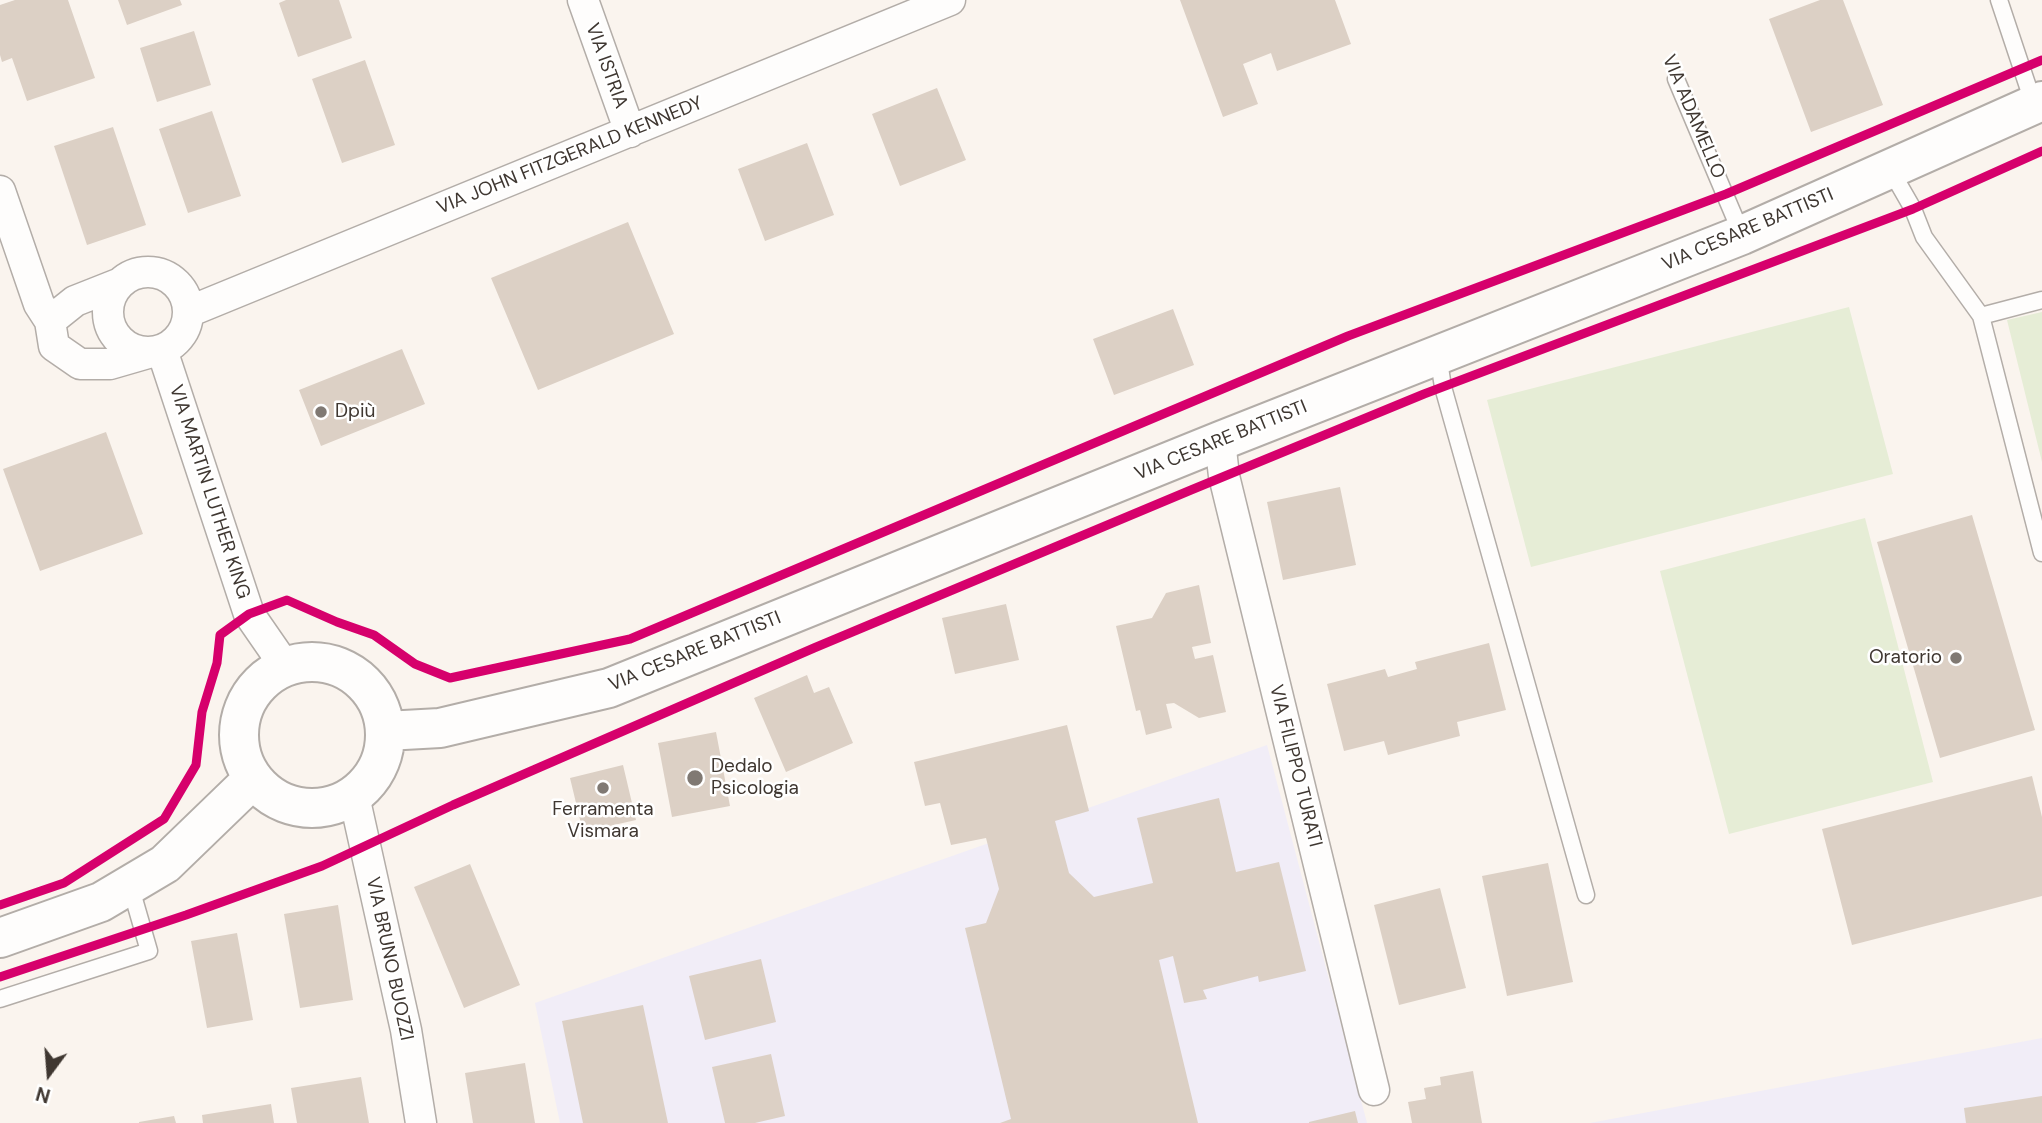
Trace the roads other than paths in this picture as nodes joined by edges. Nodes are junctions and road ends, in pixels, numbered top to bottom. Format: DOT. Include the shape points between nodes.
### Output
graph roads {
  1 [pos="583,0"];
  2 [pos="950,0"];
  3 [pos="1999,0"];
  4 [pos="1676,79"];
  5 [pos="2038,103"];
  6 [pos="630,132"];
  7 [pos="1890,169"];
  8 [pos="0,191"];
  9 [pos="1742,235"];
  10 [pos="118,284"];
  11 [pos="2042,300"];
  12 [pos="188,312"];
  13 [pos="1981,316"];
  14 [pos="50,321"];
  15 [pos="155,352"];
  16 [pos="1437,355"];
  17 [pos="1220,441"];
  18 [pos="2042,553"];
  19 [pos="285,666"];
  20 [pos="386,731"];
  21 [pos="253,779"];
  22 [pos="354,796"];
  23 [pos="130,885"];
  24 [pos="1586,895"];
  25 [pos="0,938"];
  26 [pos="0,999"];
  27 [pos="1374,1090"];
  28 [pos="421,1123"];
  1 -- 6 [label="street, VIA ISTRIA"];
  2 -- 6 [label="street, VIA JOHN FITZGERALD KENNEDY"];
  3 -- 5 [label="lane"];
  4 -- 9 [label="lane, VIA ADAMELLO"];
  5 -- 7 [label="street, VIA CESARE BATTISTI"];
  6 -- 12 [label="street, VIA JOHN FITZGERALD KENNEDY"];
  7 -- 9 [label="street, VIA CESARE BATTISTI"];
  7 -- 13 [label="lane" via="1924,237"];
  8 -- 14 [label="street" via="39,304"];
  9 -- 16 [label="street, VIA CESARE BATTISTI"];
  10 -- 12 [label="street" via="143,272 169,278 186,299"];
  10 -- 14 [label="street" via="75,302"];
  10 -- 15 [label="street" via="107,308 113,335 135,351"];
  11 -- 13 [label="lane"];
  12 -- 15 [label="street" via="181,336"];
  13 -- 18 [label="lane"];
  14 -- 15 [label="street" via="54,346 80,364 110,364"];
  15 -- 19 [label="street, VIA MARTIN LUTHER KING" via="249,614"];
  16 -- 17 [label="street, VIA CESARE BATTISTI"];
  16 -- 24 [label="lane"];
  17 -- 20 [label="street, VIA CESARE BATTISTI" via="609,688 440,728"];
  17 -- 27 [label="street, VIA FILIPPO TURATI" via="1227,490"];
  19 -- 20 [label="street" via="317,661 352,673 381,706"];
  19 -- 21 [label="street" via="265,678 249,696 240,719 239,745"];
  20 -- 22 [label="street" via="383,756 372,778"];
  21 -- 22 [label="street" via="272,797 302,808 327,807"];
  21 -- 23 [label="street" via="165,864"];
  22 -- 28 [label="street, VIA BRUNO BUOZZI" via="406,1030"];
  23 -- 25 [label="street" via="102,902"];
  23 -- 26 [label="lane" via="149,951"];
}
